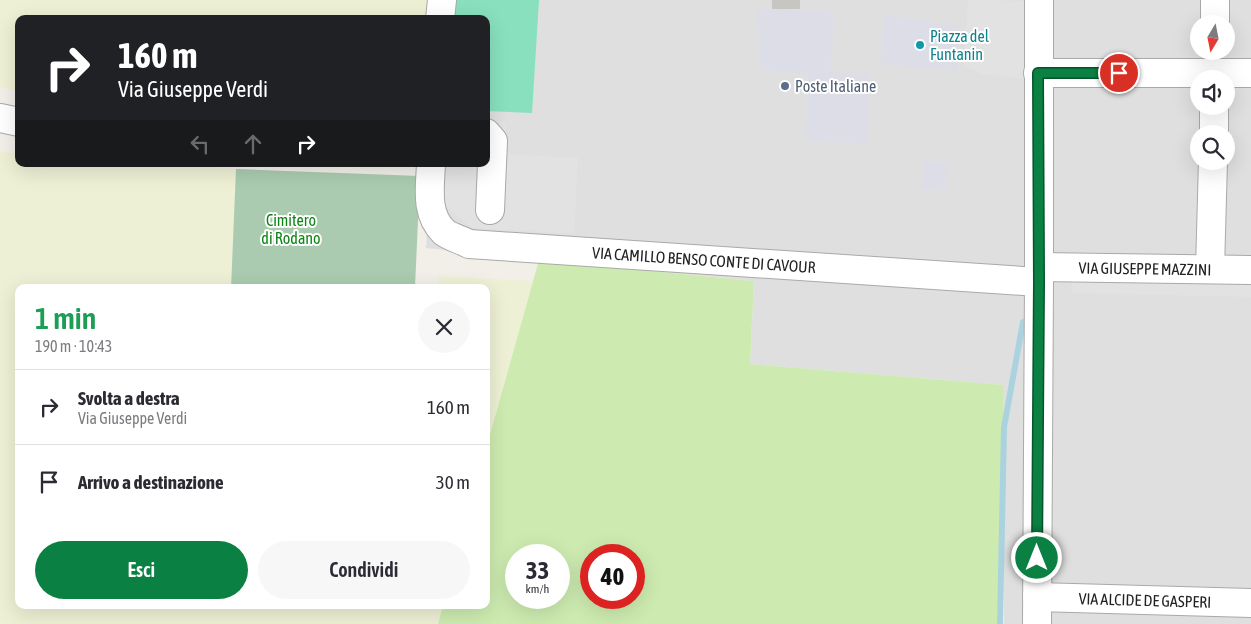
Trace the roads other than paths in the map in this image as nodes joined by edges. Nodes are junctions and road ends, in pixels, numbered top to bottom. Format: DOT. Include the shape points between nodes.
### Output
graph roads {
  1 [pos="442,0"];
  2 [pos="1039,0"];
  3 [pos="1215,0"];
  4 [pos="440,15"];
  5 [pos="1215,15"];
  6 [pos="1215,68"];
  7 [pos="1038,73"];
  8 [pos="1251,73"];
  9 [pos="0,118"];
  10 [pos="15,121"];
  11 [pos="490,137"];
  12 [pos="431,167"];
  13 [pos="1213,170"];
  14 [pos="490,210"];
  15 [pos="1210,269"];
  16 [pos="1251,270"];
  17 [pos="1039,274"];
  18 [pos="1037,597"];
  19 [pos="1251,603"];
  20 [pos="1037,624"];
  1 -- 4 [label="street"];
  2 -- 7 [label="street"];
  3 -- 5 [label="street"];
  6 -- 7 [label="street"];
  6 -- 8 [label="street"];
  7 -- 17 [label="street"];
  9 -- 10 [label="street"];
  11 -- 14 [label="street" via="494,141"];
  12 -- 17 [label="street, VIA CAMILLO BENSO CONTE DI CAVOUR" via="429,200 434,220 445,233 469,244 878,270"];
  13 -- 15 [label="street"];
  15 -- 16 [label="street, VIA GIUSEPPE MAZZINI"];
  15 -- 17 [label="street, VIA GIUSEPPE MAZZINI"];
  17 -- 18 [label="street"];
  18 -- 19 [label="street, VIA ALCIDE DE GASPERI"];
  18 -- 20 [label="street"];
}
